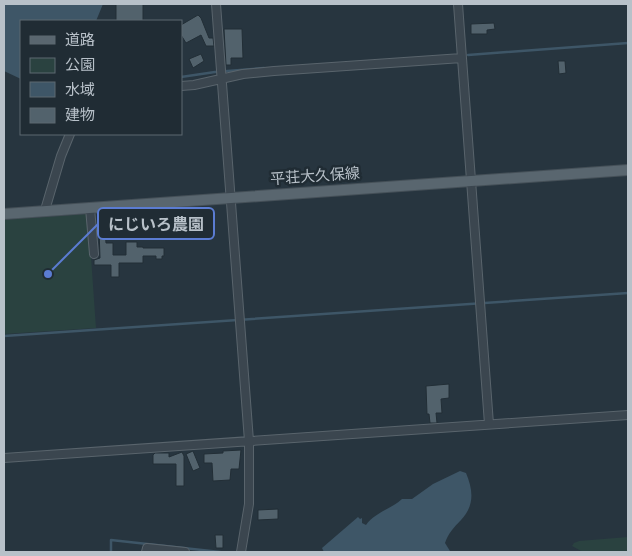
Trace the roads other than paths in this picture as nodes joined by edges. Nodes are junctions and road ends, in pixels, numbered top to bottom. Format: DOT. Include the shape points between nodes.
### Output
graph roads {
  1 [pos="216,4"];
  2 [pos="458,4"];
  3 [pos="462,58"];
  4 [pos="221,78"];
  5 [pos="182,86"];
  6 [pos="70,135"];
  7 [pos="628,170"];
  8 [pos="472,181"];
  9 [pos="230,197"];
  10 [pos="90,208"];
  11 [pos="45,210"];
  12 [pos="4,214"];
  13 [pos="94,254"];
  14 [pos="628,415"];
  15 [pos="489,424"];
  16 [pos="249,441"];
  17 [pos="4,458"];
  18 [pos="146,552"];
  19 [pos="185,552"];
  20 [pos="241,552"];
  1 -- 4 [label="street"];
  2 -- 3 [label="street"];
  3 -- 4 [label="street" via="274,71"];
  3 -- 8 [label="street"];
  4 -- 5 [label="street"];
  4 -- 9 [label="street"];
  6 -- 11 [label="street"];
  7 -- 8 [label="main road, 平荘大久保線"];
  8 -- 9 [label="main road, 平荘大久保線"];
  8 -- 15 [label="street"];
  9 -- 10 [label="main road, 平荘大久保線"];
  9 -- 16 [label="street"];
  10 -- 11 [label="main road, 平荘大久保線"];
  10 -- 13 [label="street"];
  11 -- 12 [label="main road, 平荘大久保線"];
  14 -- 15 [label="street"];
  15 -- 16 [label="street"];
  16 -- 17 [label="street"];
  16 -- 20 [label="street" via="249,504"];
  18 -- 19 [label="street" via="147,548"];
}
